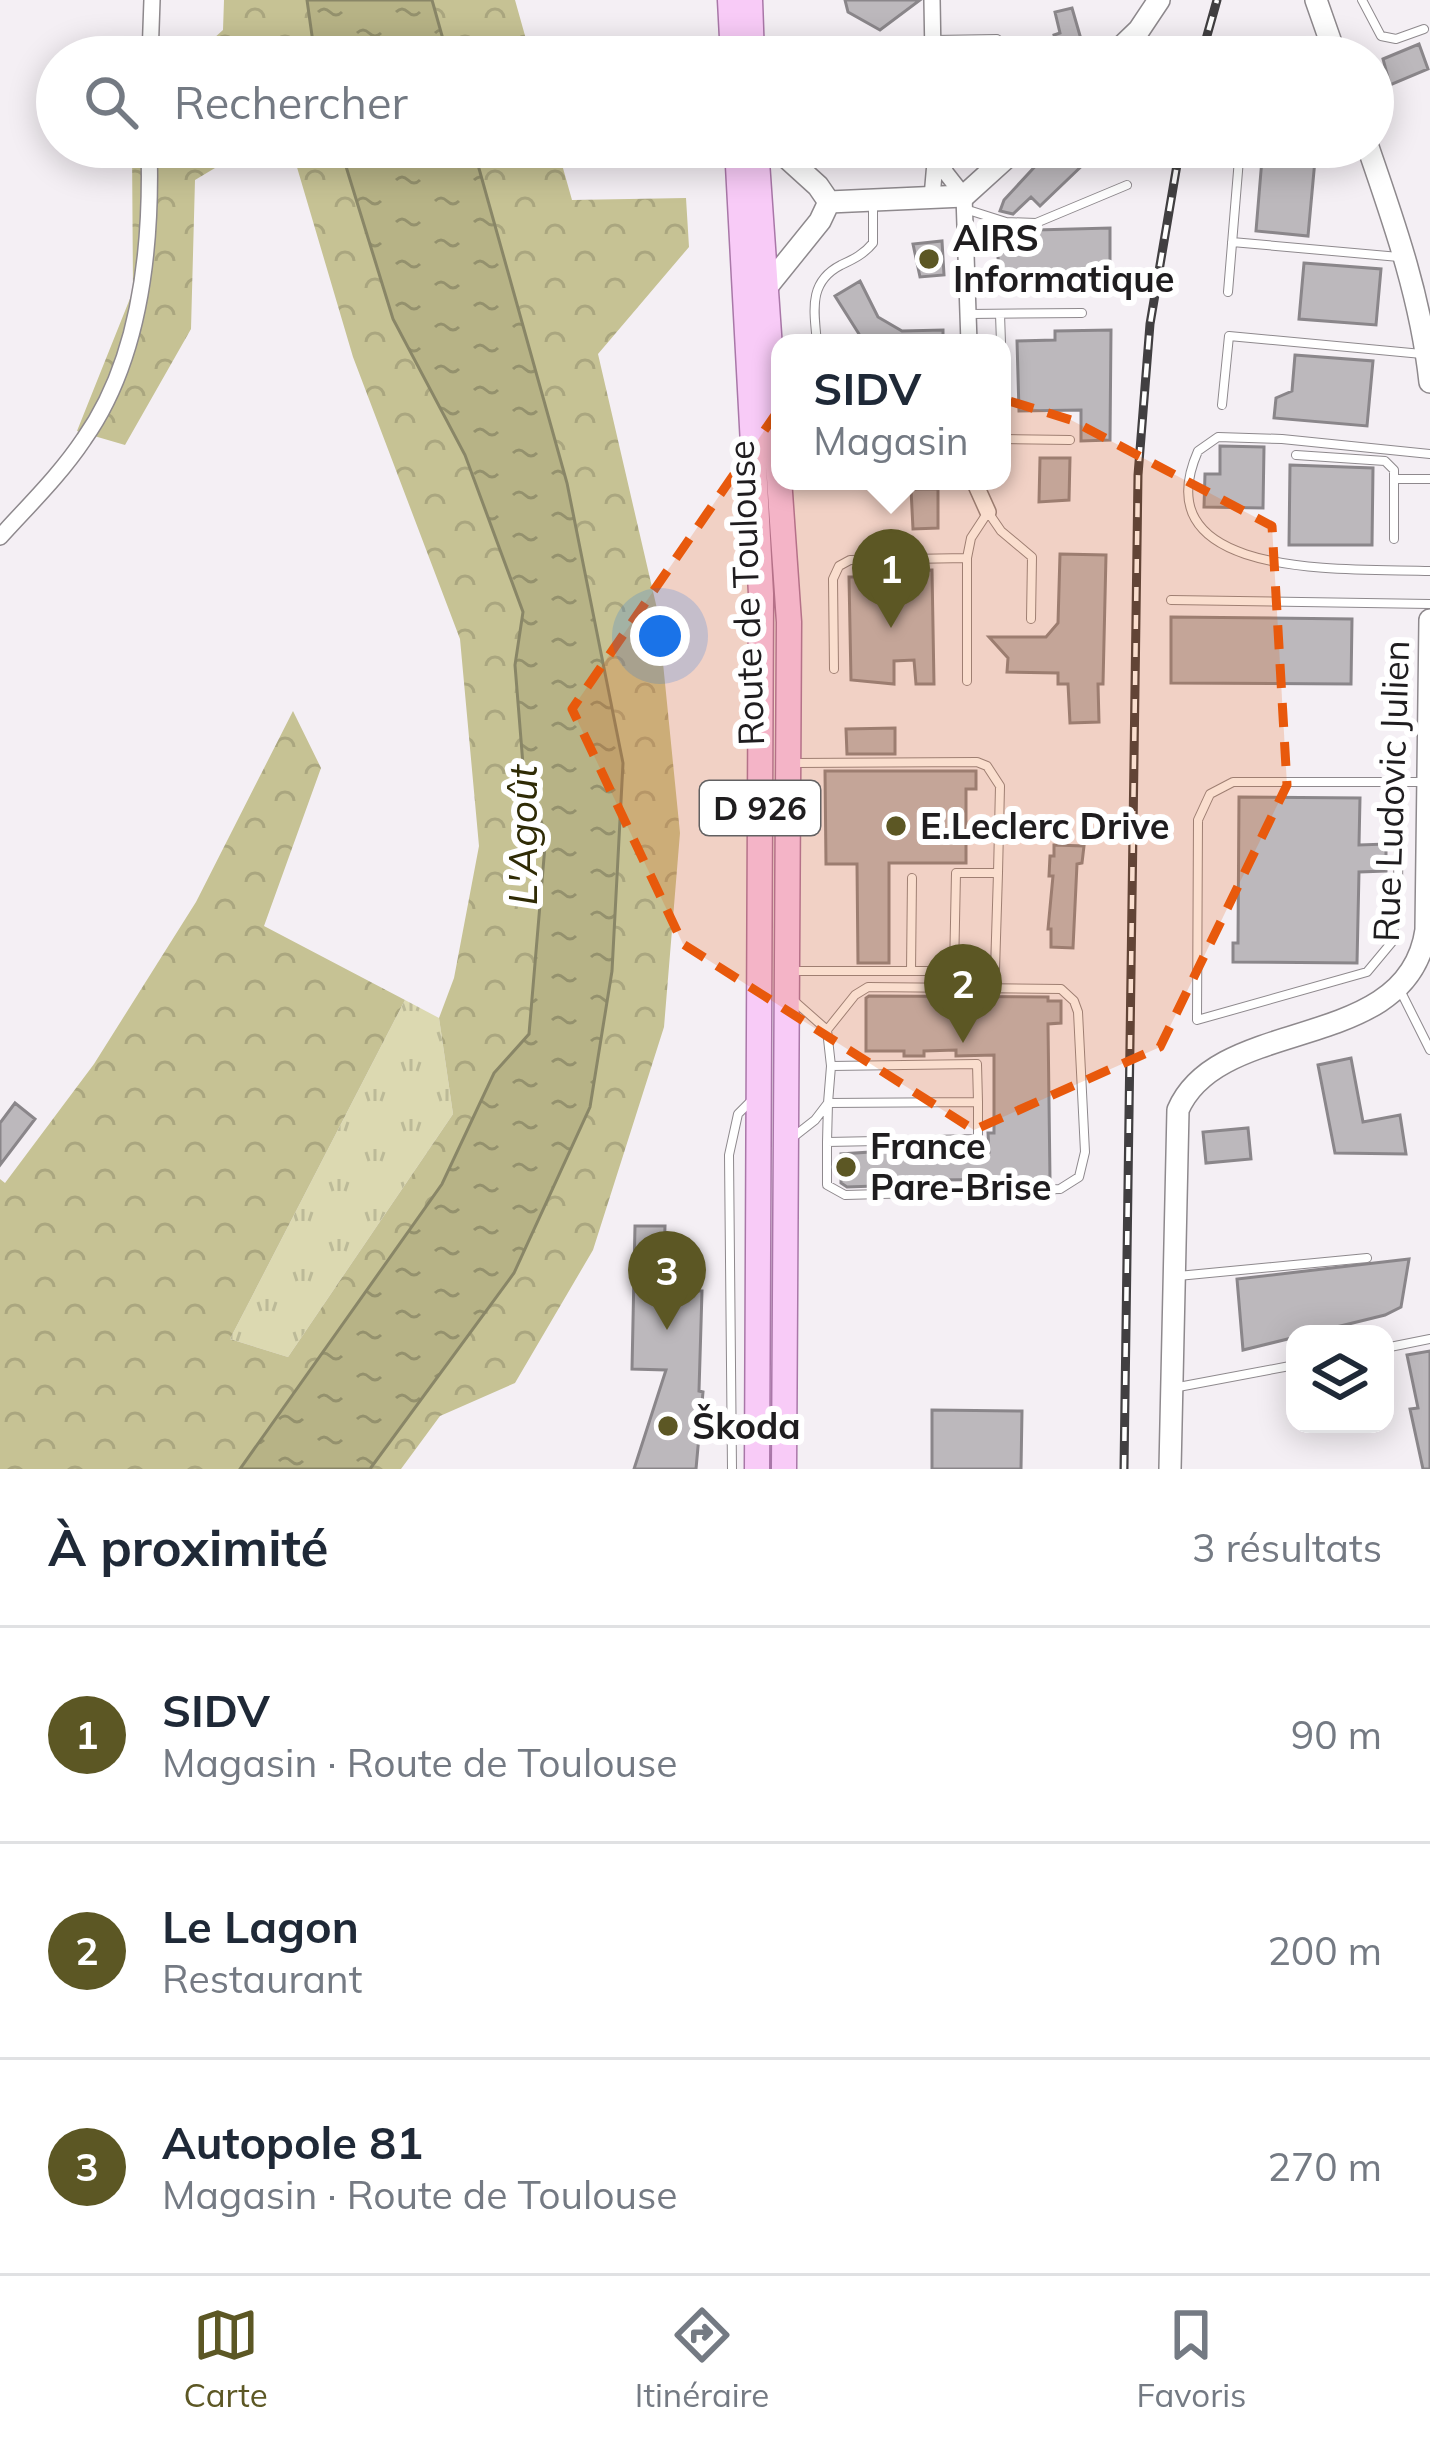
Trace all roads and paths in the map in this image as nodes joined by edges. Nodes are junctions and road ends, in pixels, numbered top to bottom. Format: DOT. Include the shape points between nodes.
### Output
graph roads {
  1 [pos="152,0"];
  2 [pos="730,0"];
  3 [pos="750,0"];
  4 [pos="932,0"];
  5 [pos="1159,0"];
  6 [pos="1316,0"];
  7 [pos="1361,0"];
  8 [pos="1424,28"];
  9 [pos="150,36"];
  10 [pos="732,36"];
  11 [pos="751,36"];
  12 [pos="933,36"];
  13 [pos="1133,36"];
  14 [pos="1329,36"];
  15 [pos="1381,36"];
  16 [pos="1394,39"];
  17 [pos="149,168"];
  18 [pos="738,168"];
  19 [pos="758,168"];
  20 [pos="798,168"];
  21 [pos="934,168"];
  22 [pos="944,168"];
  23 [pos="998,168"];
  24 [pos="1238,168"];
  25 [pos="1375,168"];
  26 [pos="1127,185"];
  27 [pos="932,197"];
  28 [pos="873,200"];
  29 [pos="829,202"];
  30 [pos="965,202"];
  31 [pos="1232,242"];
  32 [pos="1407,258"];
  33 [pos="766,288"];
  34 [pos="1228,292"];
  35 [pos="1082,313"];
  36 [pos="968,314"];
  37 [pos="1000,314"];
  38 [pos="817,334"];
  39 [pos="969,334"];
  40 [pos="1001,334"];
  41 [pos="1427,354"];
  42 [pos="771,361"];
  43 [pos="1430,382"];
  44 [pos="1222,405"];
  45 [pos="1011,439"];
  46 [pos="1070,440"];
  47 [pos="1430,454"];
  48 [pos="1297,455"];
  49 [pos="1394,479"];
  50 [pos="1430,479"];
  51 [pos="780,490"];
  52 [pos="978,490"];
  53 [pos="988,512"];
  54 [pos="0,537"];
  55 [pos="1394,539"];
  56 [pos="967,558"];
  57 [pos="1430,571"];
  58 [pos="1171,600"];
  59 [pos="1430,604"];
  60 [pos="1031,619"];
  61 [pos="1430,620"];
  62 [pos="834,669"];
  63 [pos="967,681"];
  64 [pos="789,764"];
  65 [pos="1400,782"];
  66 [pos="1428,794"];
  67 [pos="998,872"];
  68 [pos="912,878"];
  69 [pos="995,970"];
  70 [pos="911,971"];
  71 [pos="788,984"];
  72 [pos="1399,988"];
  73 [pos="827,1030"];
  74 [pos="1430,1050"];
  75 [pos="831,1066"];
  76 [pos="756,1096"];
  77 [pos="978,1102"];
  78 [pos="828,1103"];
  79 [pos="827,1142"];
  80 [pos="787,1144"];
  81 [pos="1367,1258"];
  82 [pos="1172,1277"];
  83 [pos="1430,1339"];
  84 [pos="1394,1346"];
  85 [pos="1286,1367"];
  86 [pos="1172,1388"];
  87 [pos="732,1469"];
  88 [pos="757,1469"];
  89 [pos="784,1469"];
  90 [pos="1170,1469"];
  1 -- 9 [label="street"];
  2 -- 10 [label="main road"];
  3 -- 11 [label="main road"];
  4 -- 12 [label="street"];
  5 -- 13 [label="main road"];
  6 -- 14 [label="main road"];
  7 -- 15 [label="lane"];
  8 -- 16 [label="lane"];
  17 -- 54 [label="street" via="147,254 116,376 84,440"];
  18 -- 76 [label="main road, Route de Toulouse / D 926" via="761,594"];
  19 -- 33 [label="main road, Route de Toulouse / D 926"];
  20 -- 29 [label="main road"];
  21 -- 27 [label="street"];
  22 -- 30 [label="street"];
  23 -- 30 [label="main road"];
  24 -- 31 [label="lane"];
  25 -- 32 [label="main road"];
  26 -- 30 [label="lane" via="1036,223 1006,222"];
  27 -- 28 [label="main road"];
  27 -- 30 [label="main road"];
  28 -- 29 [label="main road"];
  28 -- 38 [label="lane" via="873,243 817,286"];
  29 -- 33 [label="main road"];
  30 -- 36 [label="street"];
  31 -- 32 [label="lane"];
  31 -- 34 [label="lane"];
  32 -- 41 [label="main road"];
  33 -- 42 [label="main road, Route de Toulouse / D 926"];
  35 -- 37 [label="lane"];
  36 -- 37 [label="lane"];
  36 -- 39 [label="street"];
  37 -- 40 [label="lane"];
  41 -- 43 [label="main road"];
  41 -- 44 [label="lane" via="1229,336"];
  45 -- 46 [label="lane"];
  47 -- 57 [label="lane" via="1218,437 1198,451 1188,489 1196,523 1235,553"];
  48 -- 49 [label="lane" via="1385,461"];
  49 -- 50 [label="lane"];
  49 -- 55 [label="lane"];
  51 -- 64 [label="main road, Route de Toulouse / D 926"];
  52 -- 53 [label="street"];
  53 -- 56 [label="lane"];
  53 -- 60 [label="lane" via="1032,557"];
  56 -- 62 [label="lane" via="839,566"];
  56 -- 63 [label="lane"];
  58 -- 59 [label="lane"];
  61 -- 66 [label="main road, Rue Ludovic Julien"];
  64 -- 67 [label="lane" via="987,766 1000,787"];
  64 -- 71 [label="main road, Route de Toulouse / D 926"];
  65 -- 65 [label="lane" via="1233,782 1210,794 1198,820 1197,1020 1367,972 1392,942"];
  65 -- 66 [label="lane"];
  66 -- 72 [label="main road, Rue Ludovic Julien" via="1424,944"];
  67 -- 69 [label="lane"];
  67 -- 70 [label="lane" via="956,873 954,971"];
  68 -- 70 [label="lane"];
  70 -- 71 [label="lane"];
  71 -- 73 [label="lane"];
  71 -- 80 [label="main road, Route de Toulouse / D 926"];
  72 -- 74 [label="lane"];
  72 -- 82 [label="main road, Rue Ludovic Julien" via="1211,1070 1185,1094 1174,1129"];
  73 -- 75 [label="lane"];
  73 -- 79 [label="lane" via="868,987 1061,989 1078,1012 1085,1152 1079,1177 1060,1189 844,1196 827,1185"];
  75 -- 77 [label="lane" via="977,1064"];
  75 -- 78 [label="lane"];
  76 -- 87 [label="lane" via="738,1114 729,1155"];
  76 -- 88 [label="main road, Route de Toulouse / D 926"];
  77 -- 78 [label="lane"];
  77 -- 79 [label="lane" via="978,1139"];
  78 -- 79 [label="lane"];
  78 -- 80 [label="lane"];
  80 -- 89 [label="main road, Route de Toulouse / D 926"];
  81 -- 82 [label="lane"];
  82 -- 86 [label="main road, Rue Ludovic Julien"];
  83 -- 84 [label="lane"];
  85 -- 86 [label="lane"];
  86 -- 90 [label="main road, Rue Ludovic Julien"];
}
